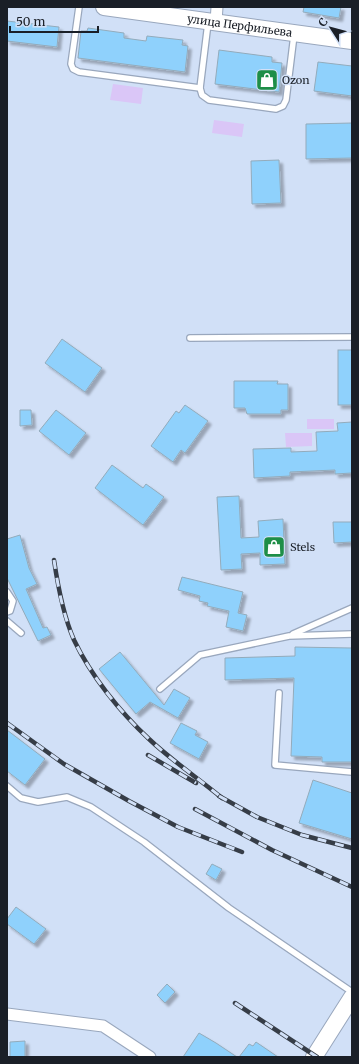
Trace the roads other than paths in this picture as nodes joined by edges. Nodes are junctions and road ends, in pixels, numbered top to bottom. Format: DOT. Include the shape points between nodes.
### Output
graph roads {
  1 [pos="79,7"];
  2 [pos="104,7"];
  3 [pos="125,8"];
  4 [pos="214,16"];
  5 [pos="295,32"];
  6 [pos="352,40"];
  7 [pos="200,88"];
  8 [pos="352,337"];
  9 [pos="190,338"];
  10 [pos="7,592"];
  11 [pos="352,608"];
  12 [pos="7,612"];
  13 [pos="7,621"];
  14 [pos="21,633"];
  15 [pos="352,634"];
  16 [pos="289,636"];
  17 [pos="160,689"];
  18 [pos="279,693"];
  19 [pos="352,772"];
  20 [pos="7,786"];
  21 [pos="351,1001"];
  22 [pos="7,1014"];
  23 [pos="150,1057"];
  24 [pos="314,1057"];
  1 -- 7 [label="lane" via="71,64 73,69 79,72"];
  2 -- 3 [label="main road, улица Перфильева"];
  3 -- 4 [label="main road, улица Перфильева"];
  4 -- 5 [label="main road, улица Перфильева"];
  4 -- 7 [label="lane"];
  5 -- 6 [label="main road, улица Перфильева"];
  5 -- 7 [label="lane" via="286,100 283,106 276,109 209,100 202,95"];
  8 -- 9 [label="lane"];
  10 -- 12 [label="lane" via="12,600 10,611"];
  11 -- 16 [label="lane"];
  13 -- 14 [label="lane"];
  15 -- 16 [label="lane"];
  16 -- 17 [label="lane" via="200,654"];
  18 -- 19 [label="lane" via="275,765"];
  20 -- 21 [label="lane" via="21,798 38,802 67,797 91,807 144,842"];
  21 -- 24 [label="main road"];
  22 -- 23 [label="street" via="103,1026"];
}
